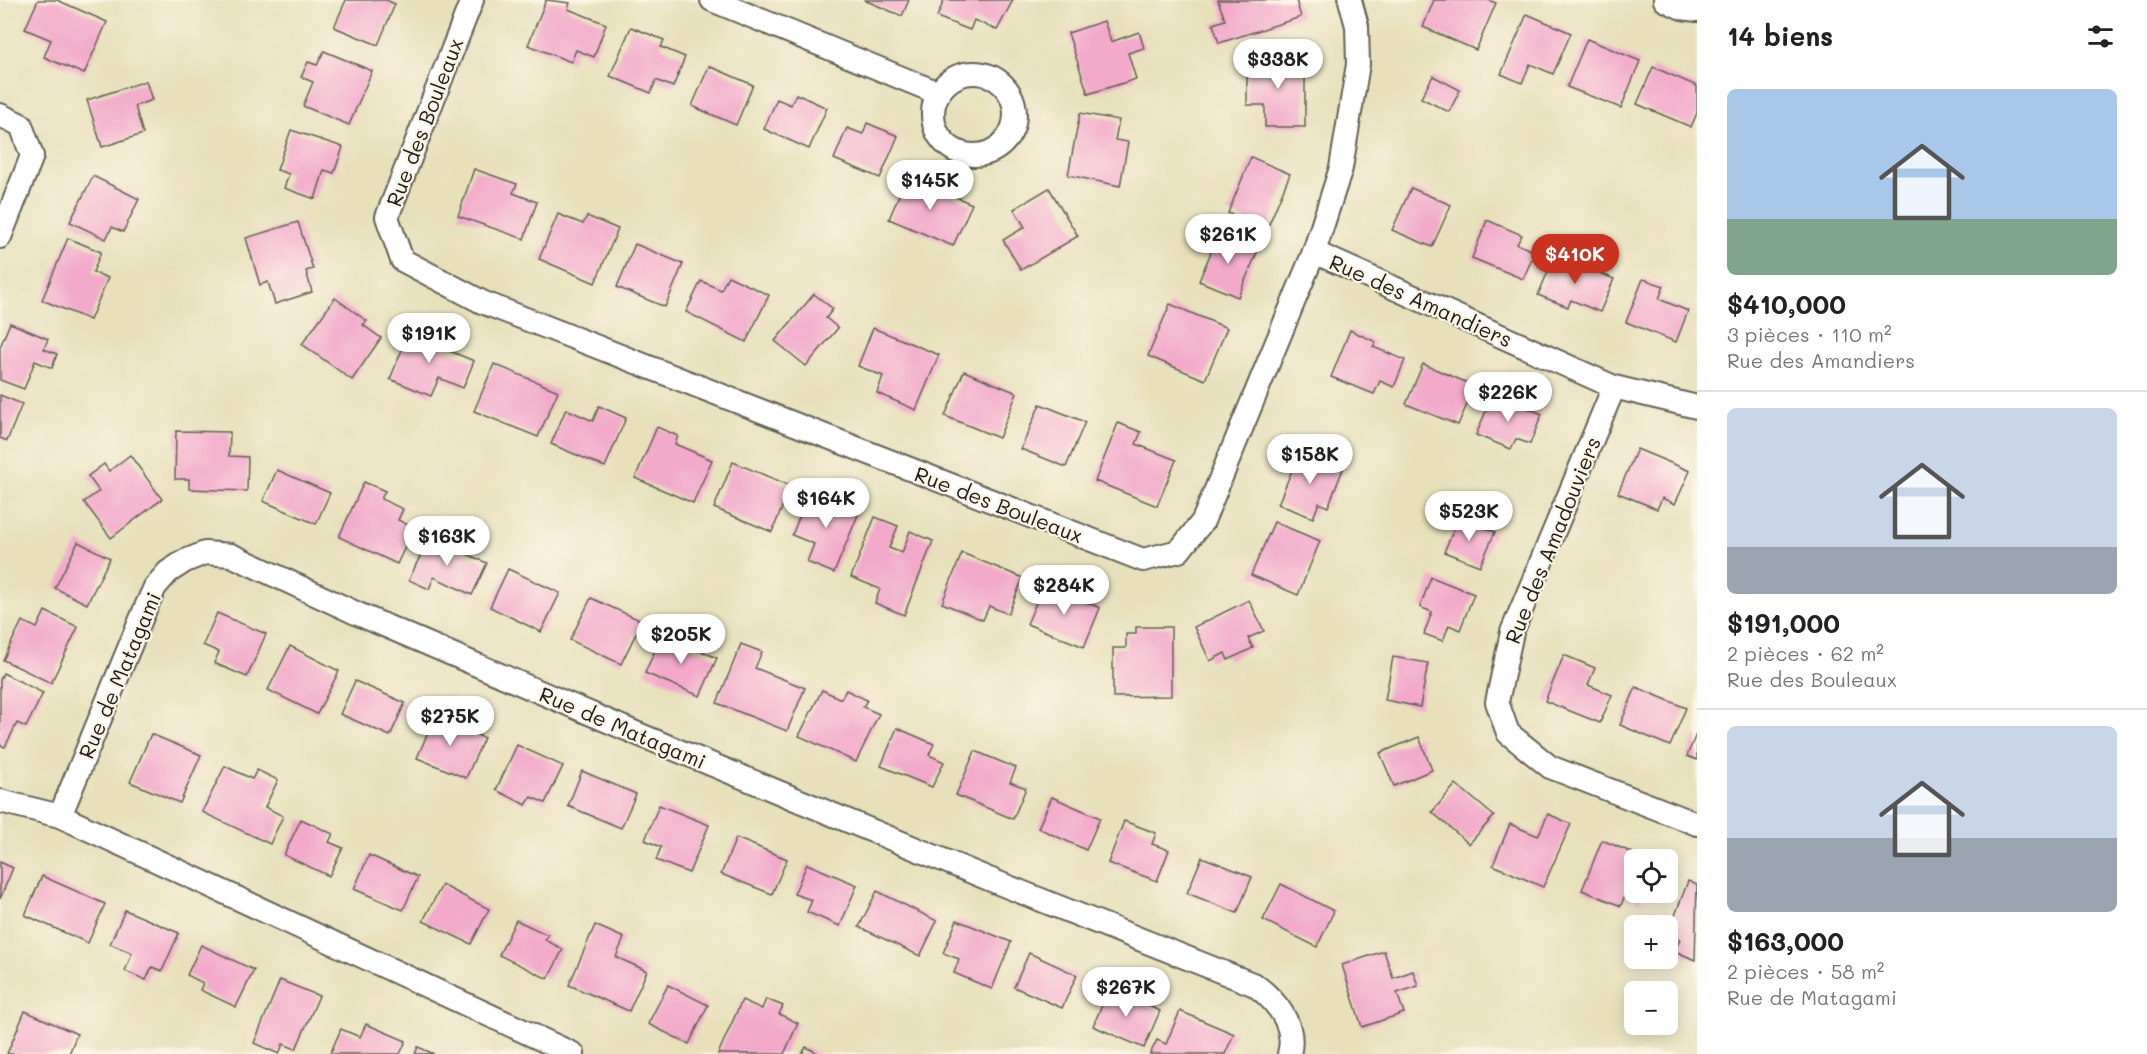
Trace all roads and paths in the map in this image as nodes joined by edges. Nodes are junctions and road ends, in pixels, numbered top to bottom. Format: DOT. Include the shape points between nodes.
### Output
graph roads {
  1 [pos="472,0"];
  2 [pos="712,0"];
  3 [pos="1350,0"];
  4 [pos="1665,0"];
  5 [pos="1697,10"];
  6 [pos="938,93"];
  7 [pos="0,115"];
  8 [pos="0,237"];
  9 [pos="1314,252"];
  10 [pos="1614,387"];
  11 [pos="1697,407"];
  12 [pos="0,801"];
  13 [pos="60,816"];
  14 [pos="1697,824"];
  15 [pos="573,1054"];
  16 [pos="1289,1054"];
  1 -- 9 [label="street, Rue des Bouleaux" via="387,217 402,260 482,302 1143,560 1179,551 1203,521"];
  2 -- 6 [label="street"];
  3 -- 9 [label="street, Rue des Bouleaux" via="1357,26 1358,63 1341,168"];
  4 -- 5 [label="street"];
  7 -- 8 [label="street" via="21,126 32,156"];
  9 -- 10 [label="street, Rue des Amandiers"];
  10 -- 11 [label="street, Rue des Amandiers"];
  10 -- 14 [label="street, Rue des Amadouviers" via="1512,632 1497,702 1508,733 1550,766"];
  12 -- 13 [label="street"];
  13 -- 15 [label="street"];
  13 -- 16 [label="street, Rue de Matagami" via="155,587 185,561 206,553 231,555 638,734 1001,885 1255,985 1271,997 1283,1014 1290,1032"];
}
